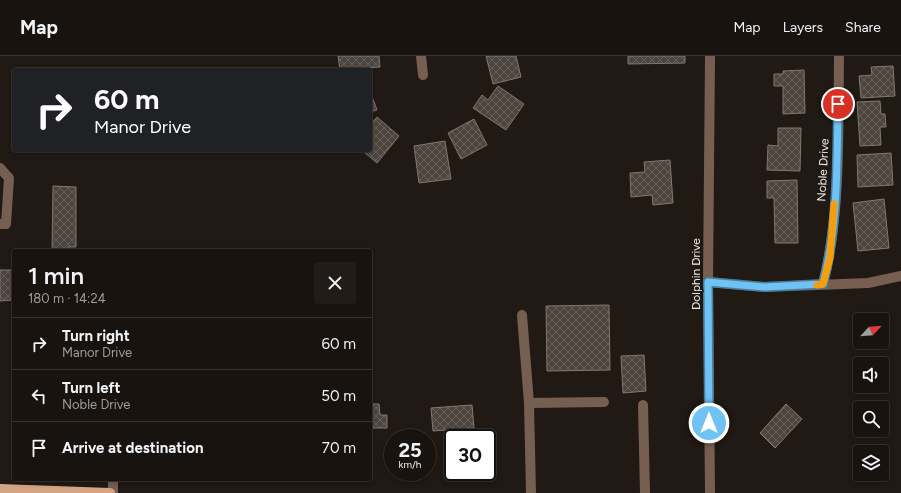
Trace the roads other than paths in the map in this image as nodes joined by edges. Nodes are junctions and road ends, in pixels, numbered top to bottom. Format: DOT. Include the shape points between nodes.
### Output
graph roads {
  1 [pos="421,56"];
  2 [pos="710,56"];
  3 [pos="839,56"];
  4 [pos="423,75"];
  5 [pos="0,168"];
  6 [pos="0,224"];
  7 [pos="901,276"];
  8 [pos="708,282"];
  9 [pos="823,284"];
  10 [pos="522,315"];
  11 [pos="604,402"];
  12 [pos="529,403"];
  13 [pos="643,406"];
  14 [pos="113,481"];
  15 [pos="0,489"];
  16 [pos="110,493"];
  17 [pos="113,493"];
  18 [pos="532,493"];
  19 [pos="645,493"];
  20 [pos="710,493"];
  1 -- 4 [label="street"];
  2 -- 8 [label="street, Dolphin Drive"];
  3 -- 9 [label="street, Noble Drive" via="837,167 832,237"];
  5 -- 6 [label="street" via="9,178 6,224"];
  7 -- 9 [label="street" via="868,283"];
  8 -- 9 [label="street" via="765,287"];
  8 -- 20 [label="street, Dolphin Drive"];
  10 -- 12 [label="street"];
  11 -- 12 [label="street"];
  12 -- 18 [label="street"];
  13 -- 19 [label="street"];
  14 -- 17 [label="street"];
  15 -- 16 [label="main road"];
}
